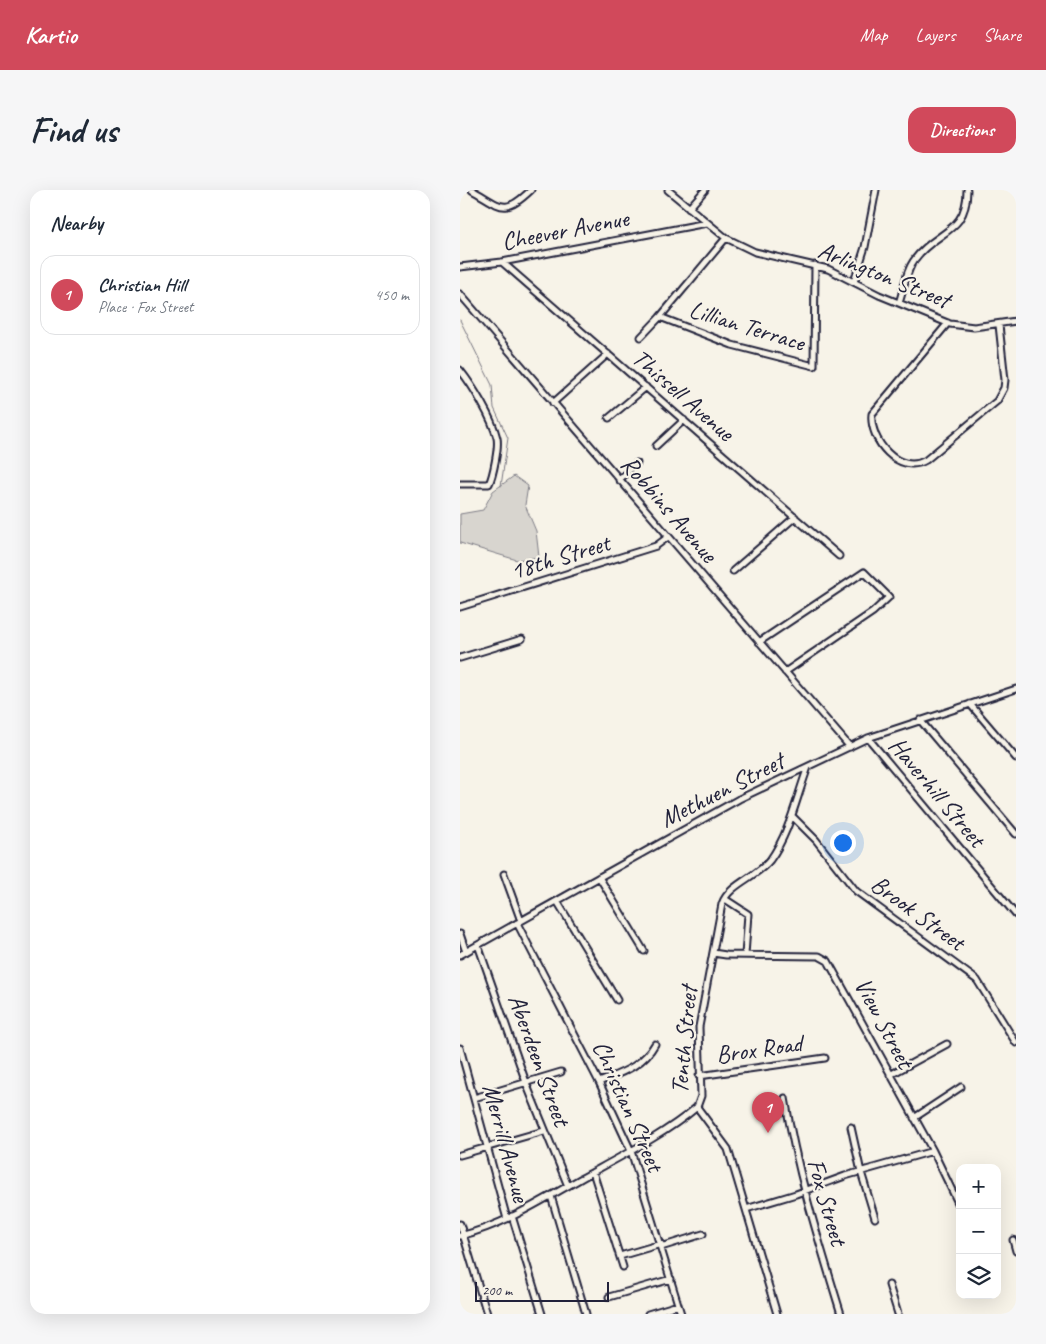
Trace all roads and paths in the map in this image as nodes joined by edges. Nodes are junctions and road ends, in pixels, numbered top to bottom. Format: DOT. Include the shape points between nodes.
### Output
graph roads {
  1 [pos="472,190"];
  2 [pos="531,190"];
  3 [pos="668,190"];
  4 [pos="705,190"];
  5 [pos="876,190"];
  6 [pos="966,190"];
  7 [pos="689,208"];
  8 [pos="707,223"];
  9 [pos="726,238"];
  10 [pos="502,262"];
  11 [pos="815,265"];
  12 [pos="460,267"];
  13 [pos="854,282"];
  14 [pos="460,294"];
  15 [pos="899,303"];
  16 [pos="660,317"];
  17 [pos="1016,321"];
  18 [pos="948,323"];
  19 [pos="999,325"];
  20 [pos="640,337"];
  21 [pos="608,354"];
  22 [pos="460,370"];
  23 [pos="646,387"];
  24 [pos="553,403"];
  25 [pos="609,418"];
  26 [pos="684,420"];
  27 [pos="656,446"];
  28 [pos="637,463"];
  29 [pos="619,480"];
  30 [pos="460,484"];
  31 [pos="795,517"];
  32 [pos="668,537"];
  33 [pos="839,556"];
  34 [pos="733,571"];
  35 [pos="460,607"];
  36 [pos="522,639"];
  37 [pos="759,642"];
  38 [pos="460,658"];
  39 [pos="784,672"];
  40 [pos="1016,689"];
  41 [pos="970,704"];
  42 [pos="920,720"];
  43 [pos="868,738"];
  44 [pos="850,747"];
  45 [pos="1016,758"];
  46 [pos="808,767"];
  47 [pos="792,816"];
  48 [pos="1016,834"];
  49 [pos="504,874"];
  50 [pos="599,877"];
  51 [pos="725,898"];
  52 [pos="557,901"];
  53 [pos="1016,915"];
  54 [pos="519,922"];
  55 [pos="460,934"];
  56 [pos="478,945"];
  57 [pos="644,951"];
  58 [pos="466,952"];
  59 [pos="713,953"];
  60 [pos="460,955"];
  61 [pos="745,955"];
  62 [pos="617,1000"];
  63 [pos="1016,1043"];
  64 [pos="655,1044"];
  65 [pos="947,1044"];
  66 [pos="460,1048"];
  67 [pos="825,1058"];
  68 [pos="561,1072"];
  69 [pos="890,1075"];
  70 [pos="699,1076"];
  71 [pos="526,1082"];
  72 [pos="599,1082"];
  73 [pos="961,1087"];
  74 [pos="474,1098"];
  75 [pos="785,1098"];
  76 [pos="697,1107"];
  77 [pos="914,1118"];
  78 [pos="852,1127"];
  79 [pos="544,1131"];
  80 [pos="487,1148"];
  81 [pos="631,1151"];
  82 [pos="933,1151"];
  83 [pos="460,1155"];
  84 [pos="594,1172"];
  85 [pos="861,1172"];
  86 [pos="568,1186"];
  87 [pos="804,1192"];
  88 [pos="551,1196"];
  89 [pos="956,1199"];
  90 [pos="746,1209"];
  91 [pos="510,1218"];
  92 [pos="875,1218"];
  93 [pos="460,1224"];
  94 [pos="703,1234"];
  95 [pos="462,1236"];
  96 [pos="1013,1240"];
  97 [pos="661,1246"];
  98 [pos="1016,1251"];
  99 [pos="620,1256"];
  100 [pos="623,1267"];
  101 [pos="671,1279"];
  102 [pos="889,1285"];
  103 [pos="609,1297"];
  104 [pos="678,1305"];
  105 [pos="487,1314"];
  106 [pos="542,1314"];
  107 [pos="586,1314"];
  108 [pos="648,1314"];
  109 [pos="681,1314"];
  110 [pos="777,1314"];
  111 [pos="841,1314"];
  112 [pos="898,1314"];
  1 -- 2 [label="street" via="504,208"];
  3 -- 7 [label="street, Arlington Street"];
  4 -- 7 [label="street"];
  5 -- 13 [label="street" via="865,247"];
  6 -- 15 [label="street" via="965,208 960,220 916,258"];
  7 -- 8 [label="street, Arlington Street"];
  8 -- 9 [label="street, Arlington Street"];
  8 -- 10 [label="street, Cheever Avenue"];
  9 -- 11 [label="street, Arlington Street" via="755,252"];
  9 -- 16 [label="street, Lillian Terrace"];
  10 -- 12 [label="street, Cheever Avenue"];
  10 -- 21 [label="street, Thissell Avenue"];
  11 -- 13 [label="street, Arlington Street"];
  11 -- 16 [label="street, Lillian Terrace" via="814,366 732,345"];
  13 -- 15 [label="street, Arlington Street"];
  14 -- 24 [label="street, Robbins Avenue"];
  15 -- 18 [label="street, Arlington Street"];
  16 -- 20 [label="street, Lillian Terrace"];
  17 -- 19 [label="street, Arlington Street"];
  18 -- 19 [label="street, Arlington Street" via="967,327"];
  18 -- 19 [label="street" via="872,414 872,428 876,435 894,458 905,465 920,464 926,460 997,401 1004,388"];
  21 -- 23 [label="street, Thissell Avenue"];
  21 -- 24 [label="street"];
  22 -- 30 [label="street" via="473,388 497,438 492,477 487,485"];
  23 -- 25 [label="street"];
  23 -- 26 [label="street, Thissell Avenue"];
  24 -- 29 [label="street, Robbins Avenue"];
  26 -- 27 [label="street"];
  26 -- 31 [label="street, Thissell Avenue"];
  28 -- 29 [label="street"];
  29 -- 32 [label="street, Robbins Avenue"];
  31 -- 33 [label="street, Thissell Avenue"];
  31 -- 34 [label="street"];
  32 -- 35 [label="street, 18th Street" via="656,546"];
  32 -- 37 [label="street, Robbins Avenue"];
  36 -- 38 [label="street"];
  37 -- 39 [label="street, Robbins Avenue"];
  37 -- 39 [label="street" via="864,572 889,597 873,612"];
  39 -- 44 [label="street, Robbins Avenue"];
  40 -- 41 [label="street, Methuen Street"];
  41 -- 42 [label="street, Methuen Street"];
  41 -- 45 [label="street"];
  42 -- 43 [label="street, Methuen Street"];
  42 -- 48 [label="street"];
  43 -- 44 [label="street, Methuen Street"];
  43 -- 53 [label="street, Haverhill Street"];
  44 -- 46 [label="street, Methuen Street"];
  46 -- 47 [label="street"];
  46 -- 50 [label="street, Methuen Street" via="732,803"];
  47 -- 51 [label="street" via="780,845 766,864"];
  47 -- 63 [label="street, Brook Street" via="816,840 856,891 977,980"];
  49 -- 54 [label="street, Christian Street"];
  50 -- 52 [label="street, Methuen Street"];
  50 -- 57 [label="street"];
  51 -- 59 [label="street, Tenth Street"];
  51 -- 61 [label="street" via="747,913 749,926"];
  52 -- 54 [label="street, Methuen Street"];
  52 -- 62 [label="street"];
  54 -- 56 [label="street, Methuen Street"];
  54 -- 72 [label="street, Christian Street"];
  55 -- 58 [label="street"];
  56 -- 58 [label="street, Methuen Street"];
  56 -- 71 [label="street, Aberdeen Street"];
  58 -- 60 [label="street, Methuen Street"];
  59 -- 61 [label="street, View Street"];
  59 -- 70 [label="street, Tenth Street" via="699,1027"];
  61 -- 69 [label="street, View Street" via="825,958"];
  64 -- 72 [label="street" via="638,1064"];
  65 -- 69 [label="street"];
  66 -- 74 [label="street, Merrill Avenue"];
  67 -- 70 [label="street, Brox Road"];
  68 -- 71 [label="street"];
  69 -- 77 [label="street, View Street"];
  70 -- 76 [label="street, Tenth Street" via="701,1096"];
  71 -- 74 [label="street"];
  71 -- 79 [label="street, Aberdeen Street"];
  72 -- 81 [label="street, Christian Street"];
  73 -- 77 [label="street"];
  74 -- 80 [label="street, Merrill Avenue"];
  75 -- 87 [label="street, Fox Street"];
  76 -- 81 [label="street, Tenth Street"];
  76 -- 90 [label="street" via="728,1149"];
  77 -- 82 [label="street, View Street"];
  78 -- 85 [label="street"];
  79 -- 80 [label="street"];
  79 -- 86 [label="street, Aberdeen Street"];
  80 -- 83 [label="street"];
  80 -- 91 [label="street, Merrill Avenue"];
  81 -- 84 [label="street, Tenth Street"];
  81 -- 97 [label="street, Christian Street"];
  82 -- 85 [label="street"];
  82 -- 89 [label="street, View Street"];
  84 -- 86 [label="street, Tenth Street"];
  84 -- 99 [label="street"];
  85 -- 87 [label="street"];
  85 -- 92 [label="street"];
  86 -- 88 [label="street, Tenth Street"];
  87 -- 90 [label="street"];
  87 -- 111 [label="street, Fox Street"];
  88 -- 91 [label="street, Tenth Street"];
  88 -- 107 [label="street"];
  90 -- 110 [label="street"];
  91 -- 95 [label="street, Tenth Street"];
  91 -- 106 [label="street, Merrill Avenue"];
  93 -- 95 [label="street"];
  94 -- 97 [label="street"];
  95 -- 105 [label="street"];
  96 -- 98 [label="street"];
  97 -- 99 [label="street"];
  97 -- 101 [label="street, Christian Street"];
  99 -- 100 [label="street"];
  101 -- 103 [label="street"];
  101 -- 104 [label="street, Christian Street"];
  102 -- 112 [label="street"];
  104 -- 108 [label="street"];
  104 -- 109 [label="street, Christian Street"];
}
